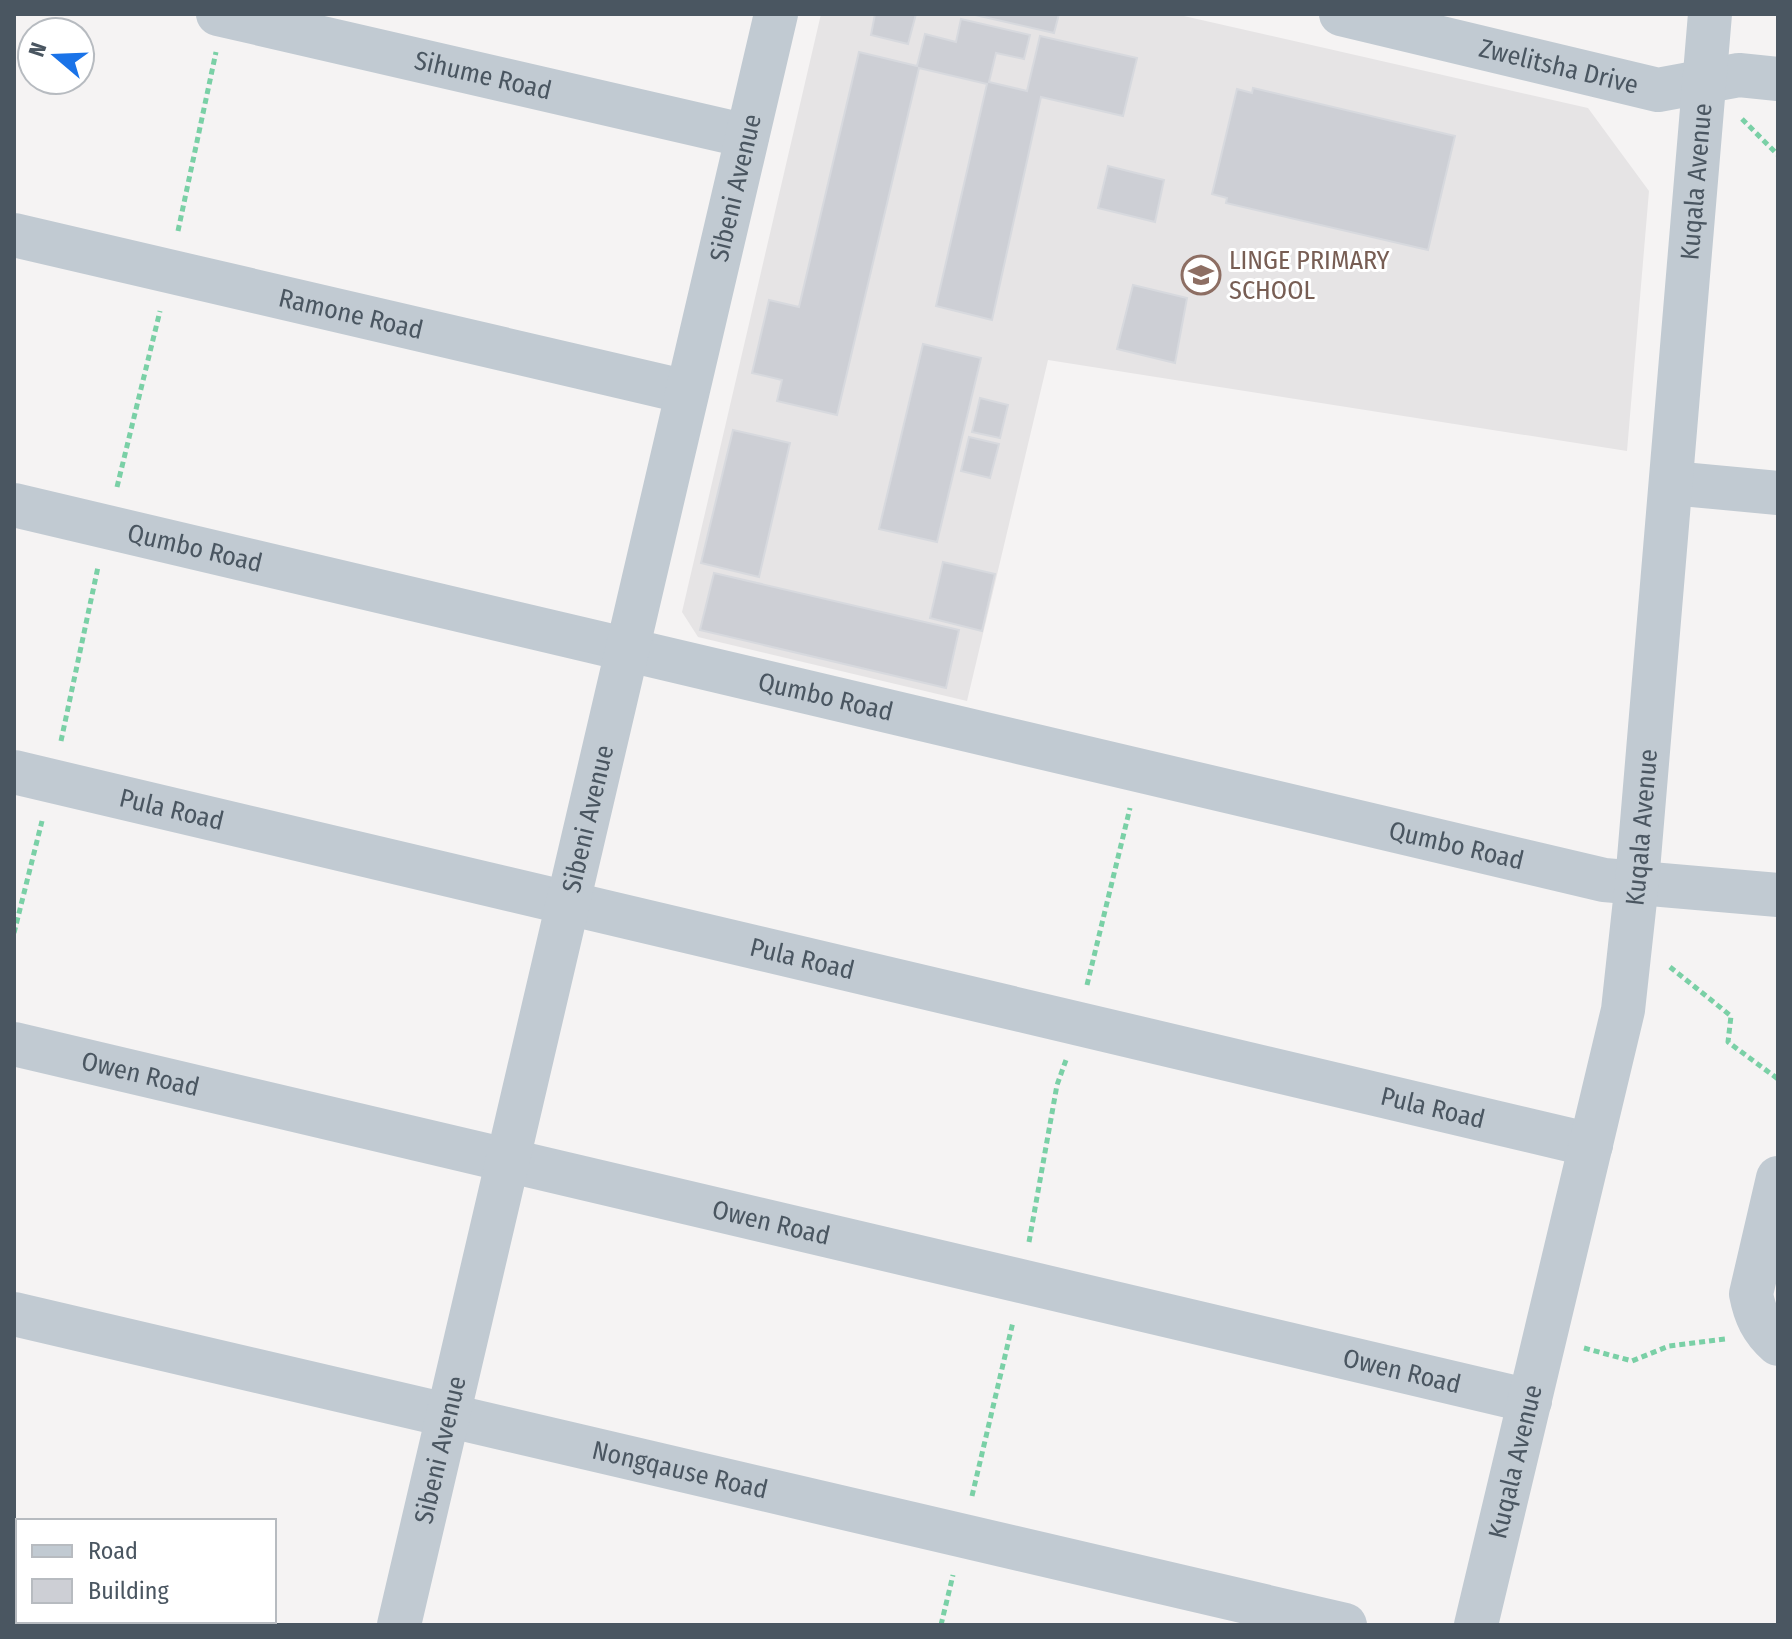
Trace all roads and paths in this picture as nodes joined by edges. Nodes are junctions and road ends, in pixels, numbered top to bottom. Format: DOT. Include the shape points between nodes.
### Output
graph roads {
  1 [pos="776,14"];
  2 [pos="1341,14"];
  3 [pos="1710,14"];
  4 [pos="221,15"];
  5 [pos="1778,79"];
  6 [pos="1704,81"];
  7 [pos="747,136"];
  8 [pos="14,235"];
  9 [pos="170,272"];
  10 [pos="687,392"];
  11 [pos="1671,483"];
  12 [pos="1778,493"];
  13 [pos="14,505"];
  14 [pos="107,527"];
  15 [pos="627,650"];
  16 [pos="1139,770"];
  17 [pos="33,776"];
  18 [pos="1637,882"];
  19 [pos="1778,895"];
  20 [pos="568,903"];
  21 [pos="14,933"];
  22 [pos="1632,937"];
  23 [pos="1078,1023"];
  24 [pos="14,1044"];
  25 [pos="1778,1079"];
  26 [pos="1591,1145"];
  27 [pos="507,1160"];
  28 [pos="1778,1178"];
  29 [pos="1023,1281"];
  30 [pos="14,1314"];
  31 [pos="1545,1337"];
  32 [pos="1772,1339"];
  33 [pos="1530,1401"];
  34 [pos="447,1416"];
  35 [pos="963,1538"];
  36 [pos="399,1625"];
  37 [pos="941,1625"];
  38 [pos="1345,1625"];
  39 [pos="1476,1625"];
  1 -- 7 [label="street, Sibeni Avenue"];
  2 -- 6 [label="street, Zwelitsha Drive" via="1658,90"];
  3 -- 6 [label="street, Kuqala Avenue"];
  4 -- 7 [label="street, Sihume Road"];
  4 -- 9 [label="path"];
  5 -- 6 [label="street, Zwelitsha Drive" via="1739,75"];
  6 -- 11 [label="street, Kuqala Avenue"];
  7 -- 10 [label="street, Sibeni Avenue"];
  8 -- 9 [label="street, Ramone Road"];
  9 -- 10 [label="street, Ramone Road"];
  9 -- 14 [label="path"];
  10 -- 15 [label="street, Sibeni Avenue"];
  11 -- 12 [label="street"];
  11 -- 18 [label="street, Kuqala Avenue"];
  13 -- 14 [label="street, Qumbo Road"];
  14 -- 15 [label="street, Qumbo Road"];
  14 -- 17 [label="path"];
  15 -- 16 [label="street, Qumbo Road"];
  15 -- 20 [label="street, Sibeni Avenue"];
  16 -- 18 [label="street, Qumbo Road" via="1604,880"];
  16 -- 23 [label="path"];
  17 -- 20 [label="street, Pula Road"];
  17 -- 21 [label="path"];
  18 -- 19 [label="street, Qumbo Road"];
  18 -- 22 [label="street, Kuqala Avenue"];
  20 -- 23 [label="street, Pula Road"];
  20 -- 27 [label="street, Sibeni Avenue"];
  22 -- 25 [label="path" via="1731,1016 1728,1042"];
  22 -- 26 [label="street, Kuqala Avenue" via="1623,1010"];
  23 -- 26 [label="street, Pula Road"];
  23 -- 29 [label="path" via="1057,1085"];
  24 -- 27 [label="street, Owen Road"];
  26 -- 31 [label="street, Kuqala Avenue"];
  27 -- 29 [label="street, Owen Road"];
  27 -- 34 [label="street, Sibeni Avenue"];
  28 -- 32 [label="street" via="1751,1294 1755,1313"];
  29 -- 33 [label="street, Owen Road"];
  29 -- 35 [label="path"];
  30 -- 34 [label="street, Nongqause Road"];
  31 -- 32 [label="path" via="1632,1361 1669,1346"];
  31 -- 33 [label="street, Kuqala Avenue"];
  33 -- 39 [label="street, Kuqala Avenue"];
  34 -- 35 [label="street, Nongqause Road"];
  34 -- 36 [label="street, Sibeni Avenue"];
  35 -- 37 [label="path"];
  35 -- 38 [label="street, Nongqause Road"];
}
